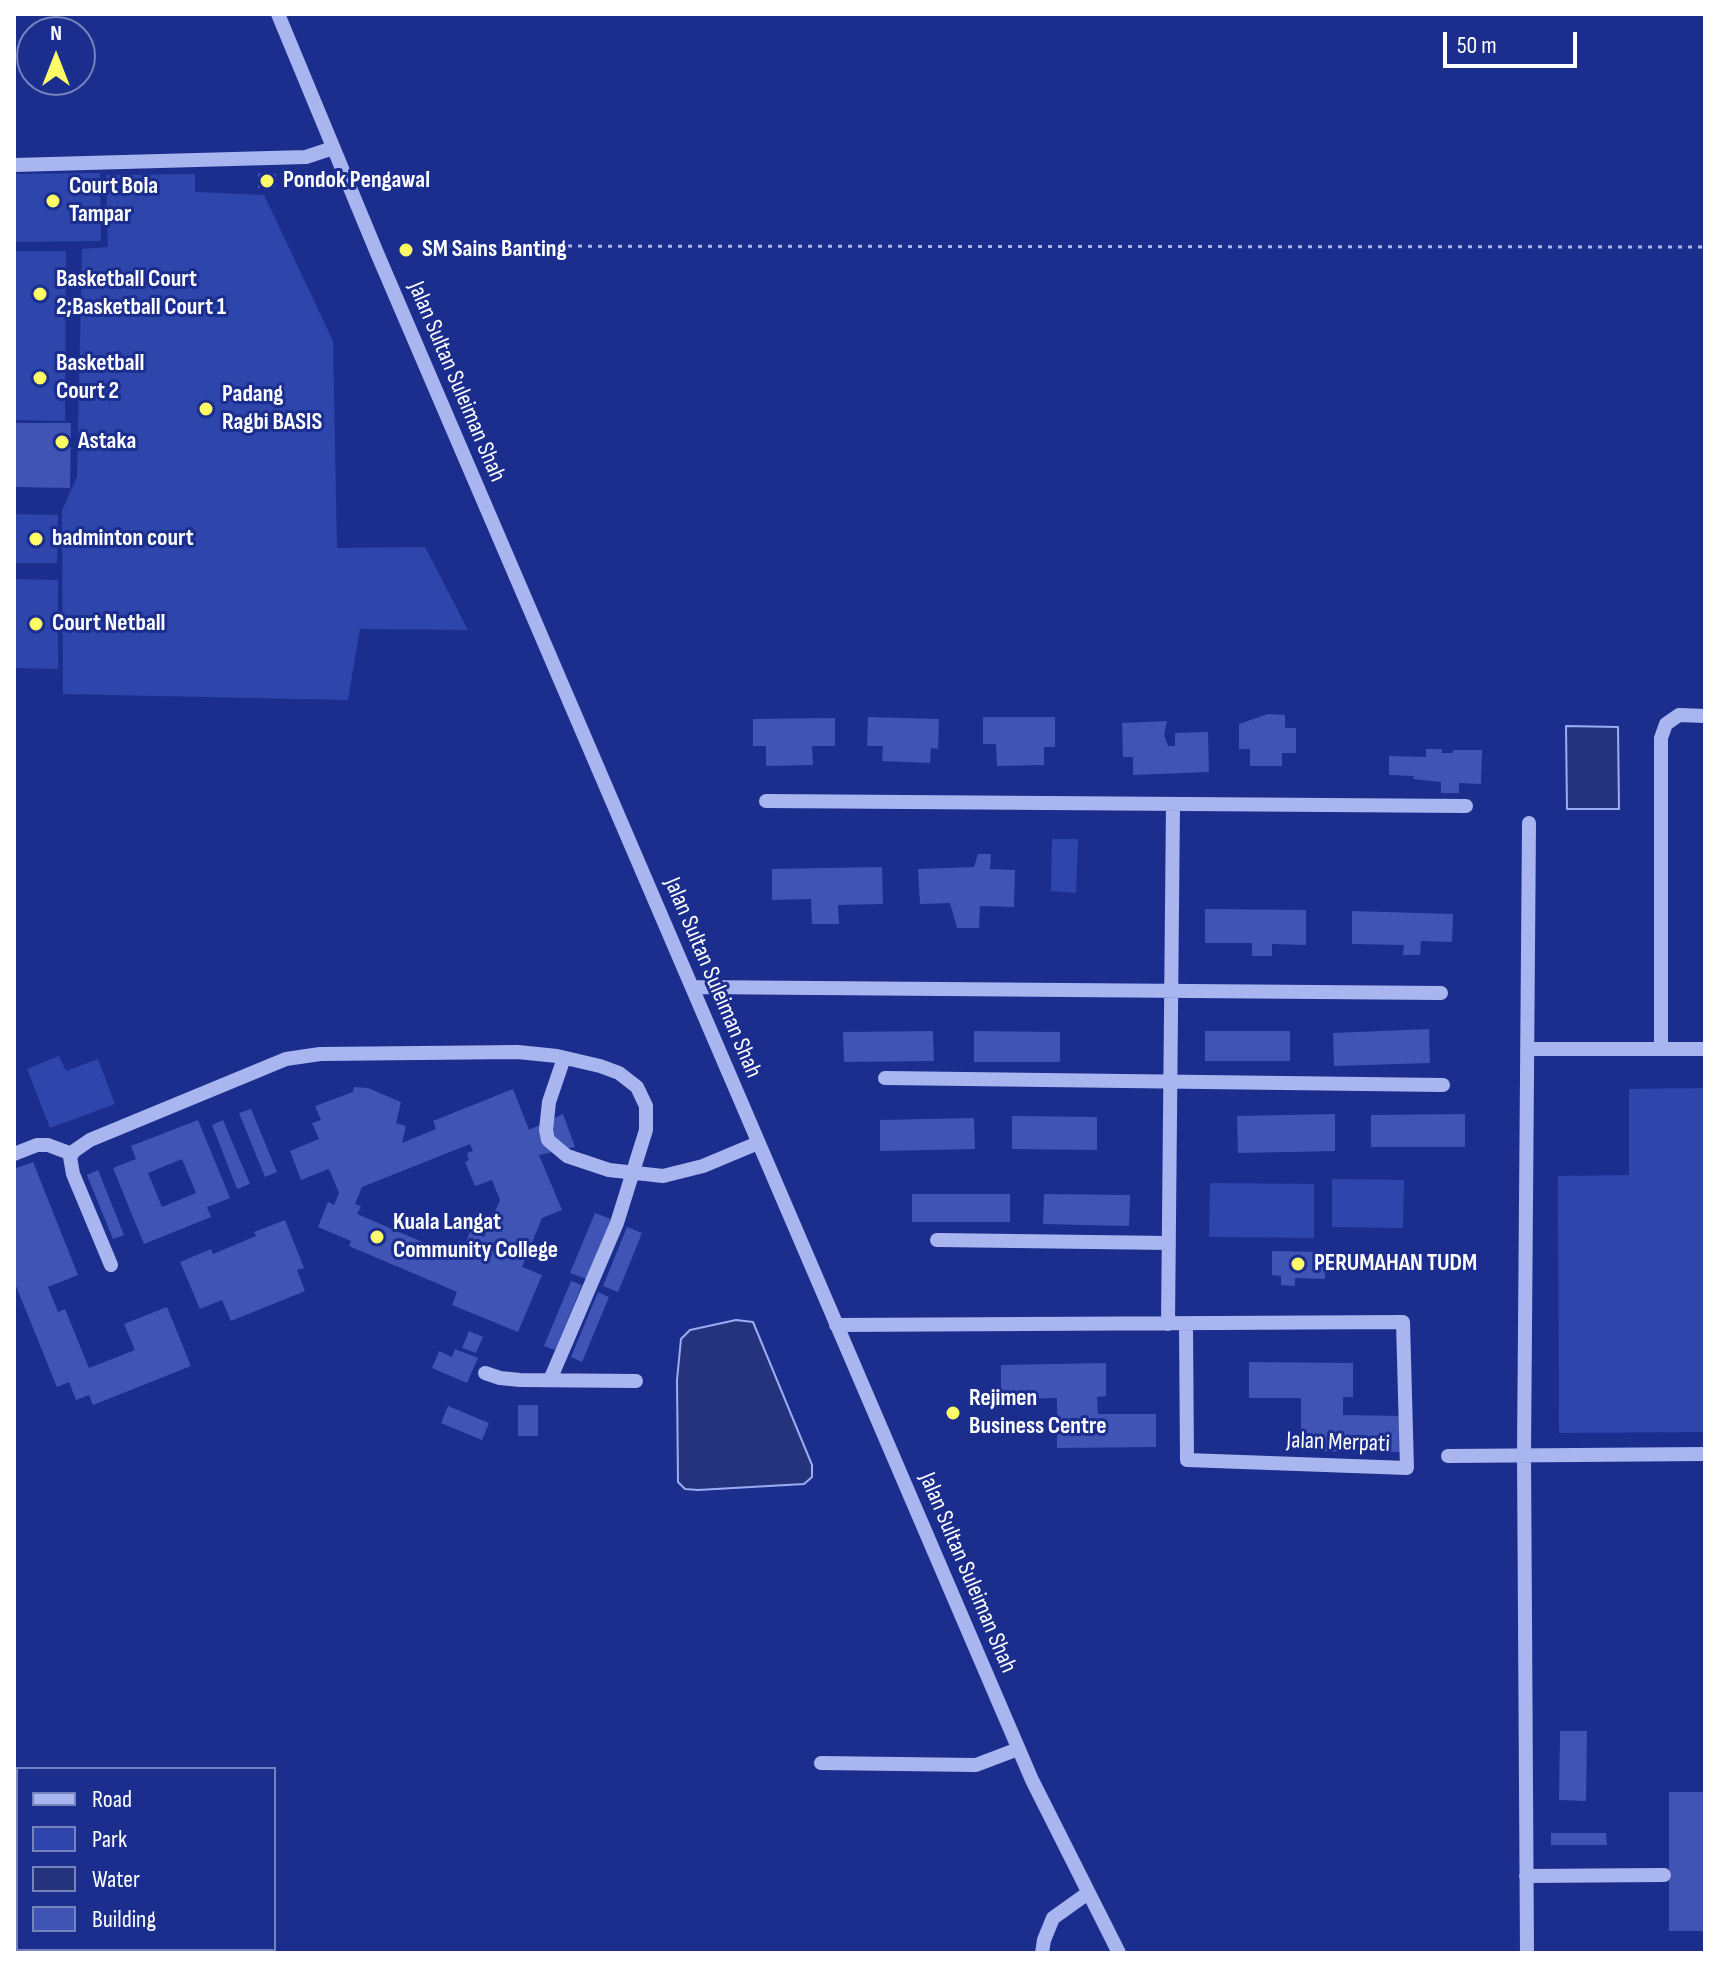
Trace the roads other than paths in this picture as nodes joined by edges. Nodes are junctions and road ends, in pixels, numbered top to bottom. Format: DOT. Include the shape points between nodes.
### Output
graph roads {
  1 [pos="278,14"];
  2 [pos="333,148"];
  3 [pos="14,165"];
  4 [pos="1705,716"];
  5 [pos="766,801"];
  6 [pos="1173,804"];
  7 [pos="1466,806"];
  8 [pos="1529,823"];
  9 [pos="692,987"];
  10 [pos="1171,990"];
  11 [pos="1441,993"];
  12 [pos="1527,1049"];
  13 [pos="1661,1049"];
  14 [pos="1705,1049"];
  15 [pos="564,1058"];
  16 [pos="885,1078"];
  17 [pos="1170,1082"];
  18 [pos="1443,1085"];
  19 [pos="758,1143"];
  20 [pos="14,1154"];
  21 [pos="72,1154"];
  22 [pos="632,1174"];
  23 [pos="937,1240"];
  24 [pos="1169,1243"];
  25 [pos="111,1265"];
  26 [pos="1168,1324"];
  27 [pos="1186,1324"];
  28 [pos="836,1325"];
  29 [pos="485,1373"];
  30 [pos="550,1380"];
  31 [pos="636,1381"];
  32 [pos="1524,1454"];
  33 [pos="1705,1454"];
  34 [pos="1448,1456"];
  35 [pos="1018,1749"];
  36 [pos="821,1763"];
  37 [pos="1664,1875"];
  38 [pos="1526,1876"];
  39 [pos="1088,1893"];
  40 [pos="1042,1953"];
  41 [pos="1119,1953"];
  42 [pos="1527,1953"];
  1 -- 2 [label="street, Jalan Sultan Suleiman Shah"];
  2 -- 3 [label="street" via="306,157"];
  2 -- 9 [label="street, Jalan Sultan Suleiman Shah"];
  4 -- 13 [label="street" via="1679,715 1666,724 1661,738"];
  5 -- 6 [label="street"];
  6 -- 7 [label="street"];
  6 -- 10 [label="street"];
  8 -- 12 [label="street"];
  9 -- 10 [label="street"];
  9 -- 19 [label="street, Jalan Sultan Suleiman Shah"];
  10 -- 11 [label="street"];
  10 -- 17 [label="street"];
  12 -- 13 [label="street"];
  12 -- 32 [label="street"];
  13 -- 14 [label="street"];
  15 -- 21 [label="street" via="518,1052 295,1057 90,1140"];
  15 -- 22 [label="street" via="619,1073 643,1097 646,1130"];
  15 -- 22 [label="street" via="549,1102 548,1140 567,1156"];
  16 -- 17 [label="street"];
  17 -- 18 [label="street"];
  17 -- 24 [label="street"];
  19 -- 22 [label="street" via="682,1173"];
  19 -- 28 [label="street, Jalan Sultan Suleiman Shah"];
  20 -- 21 [label="street" via="37,1145"];
  21 -- 25 [label="street" via="70,1166"];
  22 -- 30 [label="street" via="617,1223"];
  23 -- 24 [label="street"];
  24 -- 26 [label="street"];
  26 -- 27 [label="street, Jalan Merpati"];
  26 -- 28 [label="street, Jalan Merpati"];
  27 -- 27 [label="street, Jalan Merpati" via="1403,1322 1407,1468 1187,1460"];
  28 -- 35 [label="street, Jalan Sultan Suleiman Shah"];
  29 -- 30 [label="street"];
  30 -- 31 [label="street"];
  32 -- 33 [label="street"];
  32 -- 34 [label="street"];
  32 -- 38 [label="street"];
  35 -- 36 [label="street" via="976,1765"];
  35 -- 39 [label="street, Jalan Sultan Suleiman Shah"];
  37 -- 38 [label="street"];
  38 -- 42 [label="street"];
  39 -- 40 [label="street" via="1053,1918"];
  39 -- 41 [label="street, Jalan Sultan Suleiman Shah"];
}
